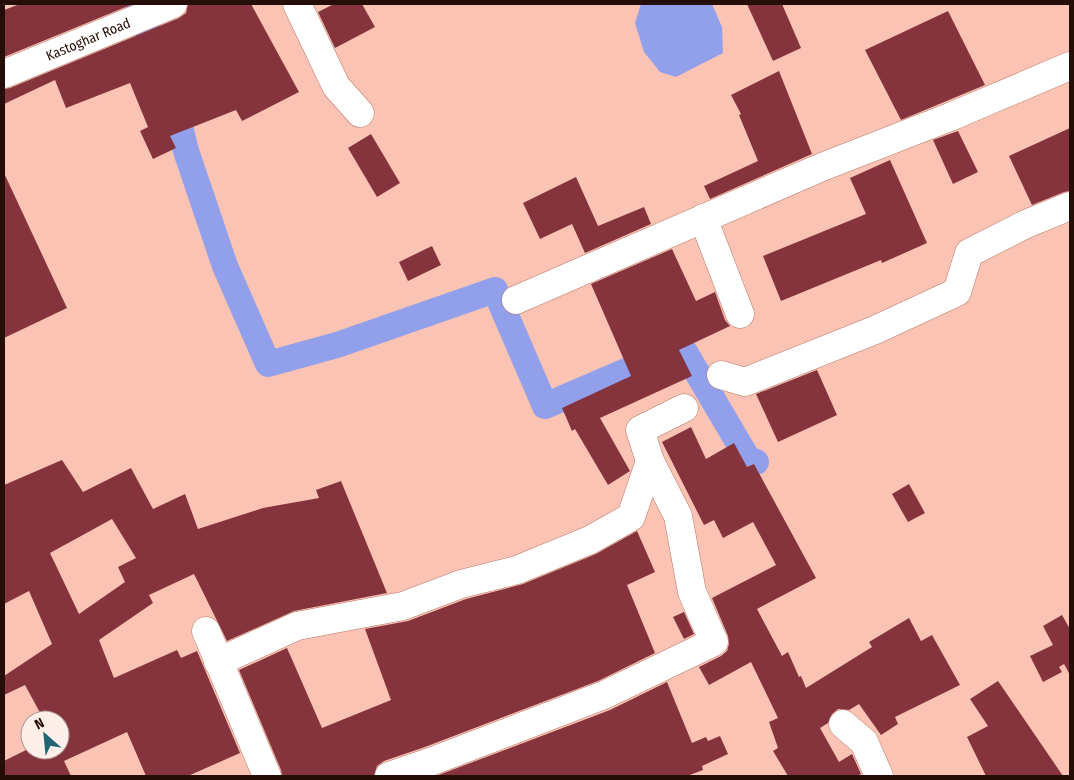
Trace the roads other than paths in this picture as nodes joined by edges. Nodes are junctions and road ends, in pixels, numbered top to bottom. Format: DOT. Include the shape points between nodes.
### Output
graph roads {
  1 [pos="173,4"];
  2 [pos="297,4"];
  3 [pos="1070,66"];
  4 [pos="4,74"];
  5 [pos="360,113"];
  6 [pos="1068,214"];
  7 [pos="704,218"];
  8 [pos="516,300"];
  9 [pos="740,314"];
  10 [pos="721,375"];
  11 [pos="684,408"];
  12 [pos="650,461"];
  13 [pos="206,631"];
  14 [pos="218,662"];
  15 [pos="843,724"];
  16 [pos="267,776"];
  17 [pos="389,776"];
  18 [pos="879,776"];
  1 -- 4 [label="street, Kastoghar Road"];
  2 -- 5 [label="street" via="336,86"];
  3 -- 7 [label="street"];
  6 -- 10 [label="street" via="1026,224 969,252 957,292 875,330 745,382"];
  7 -- 8 [label="street"];
  7 -- 9 [label="street"];
  11 -- 12 [label="street" via="640,430"];
  12 -- 14 [label="street" via="631,517 590,540 517,570 461,584 403,606 297,626"];
  12 -- 17 [label="street" via="678,516 692,592 714,642 604,695"];
  13 -- 14 [label="street"];
  14 -- 16 [label="street"];
  15 -- 18 [label="street" via="864,742"];
}
